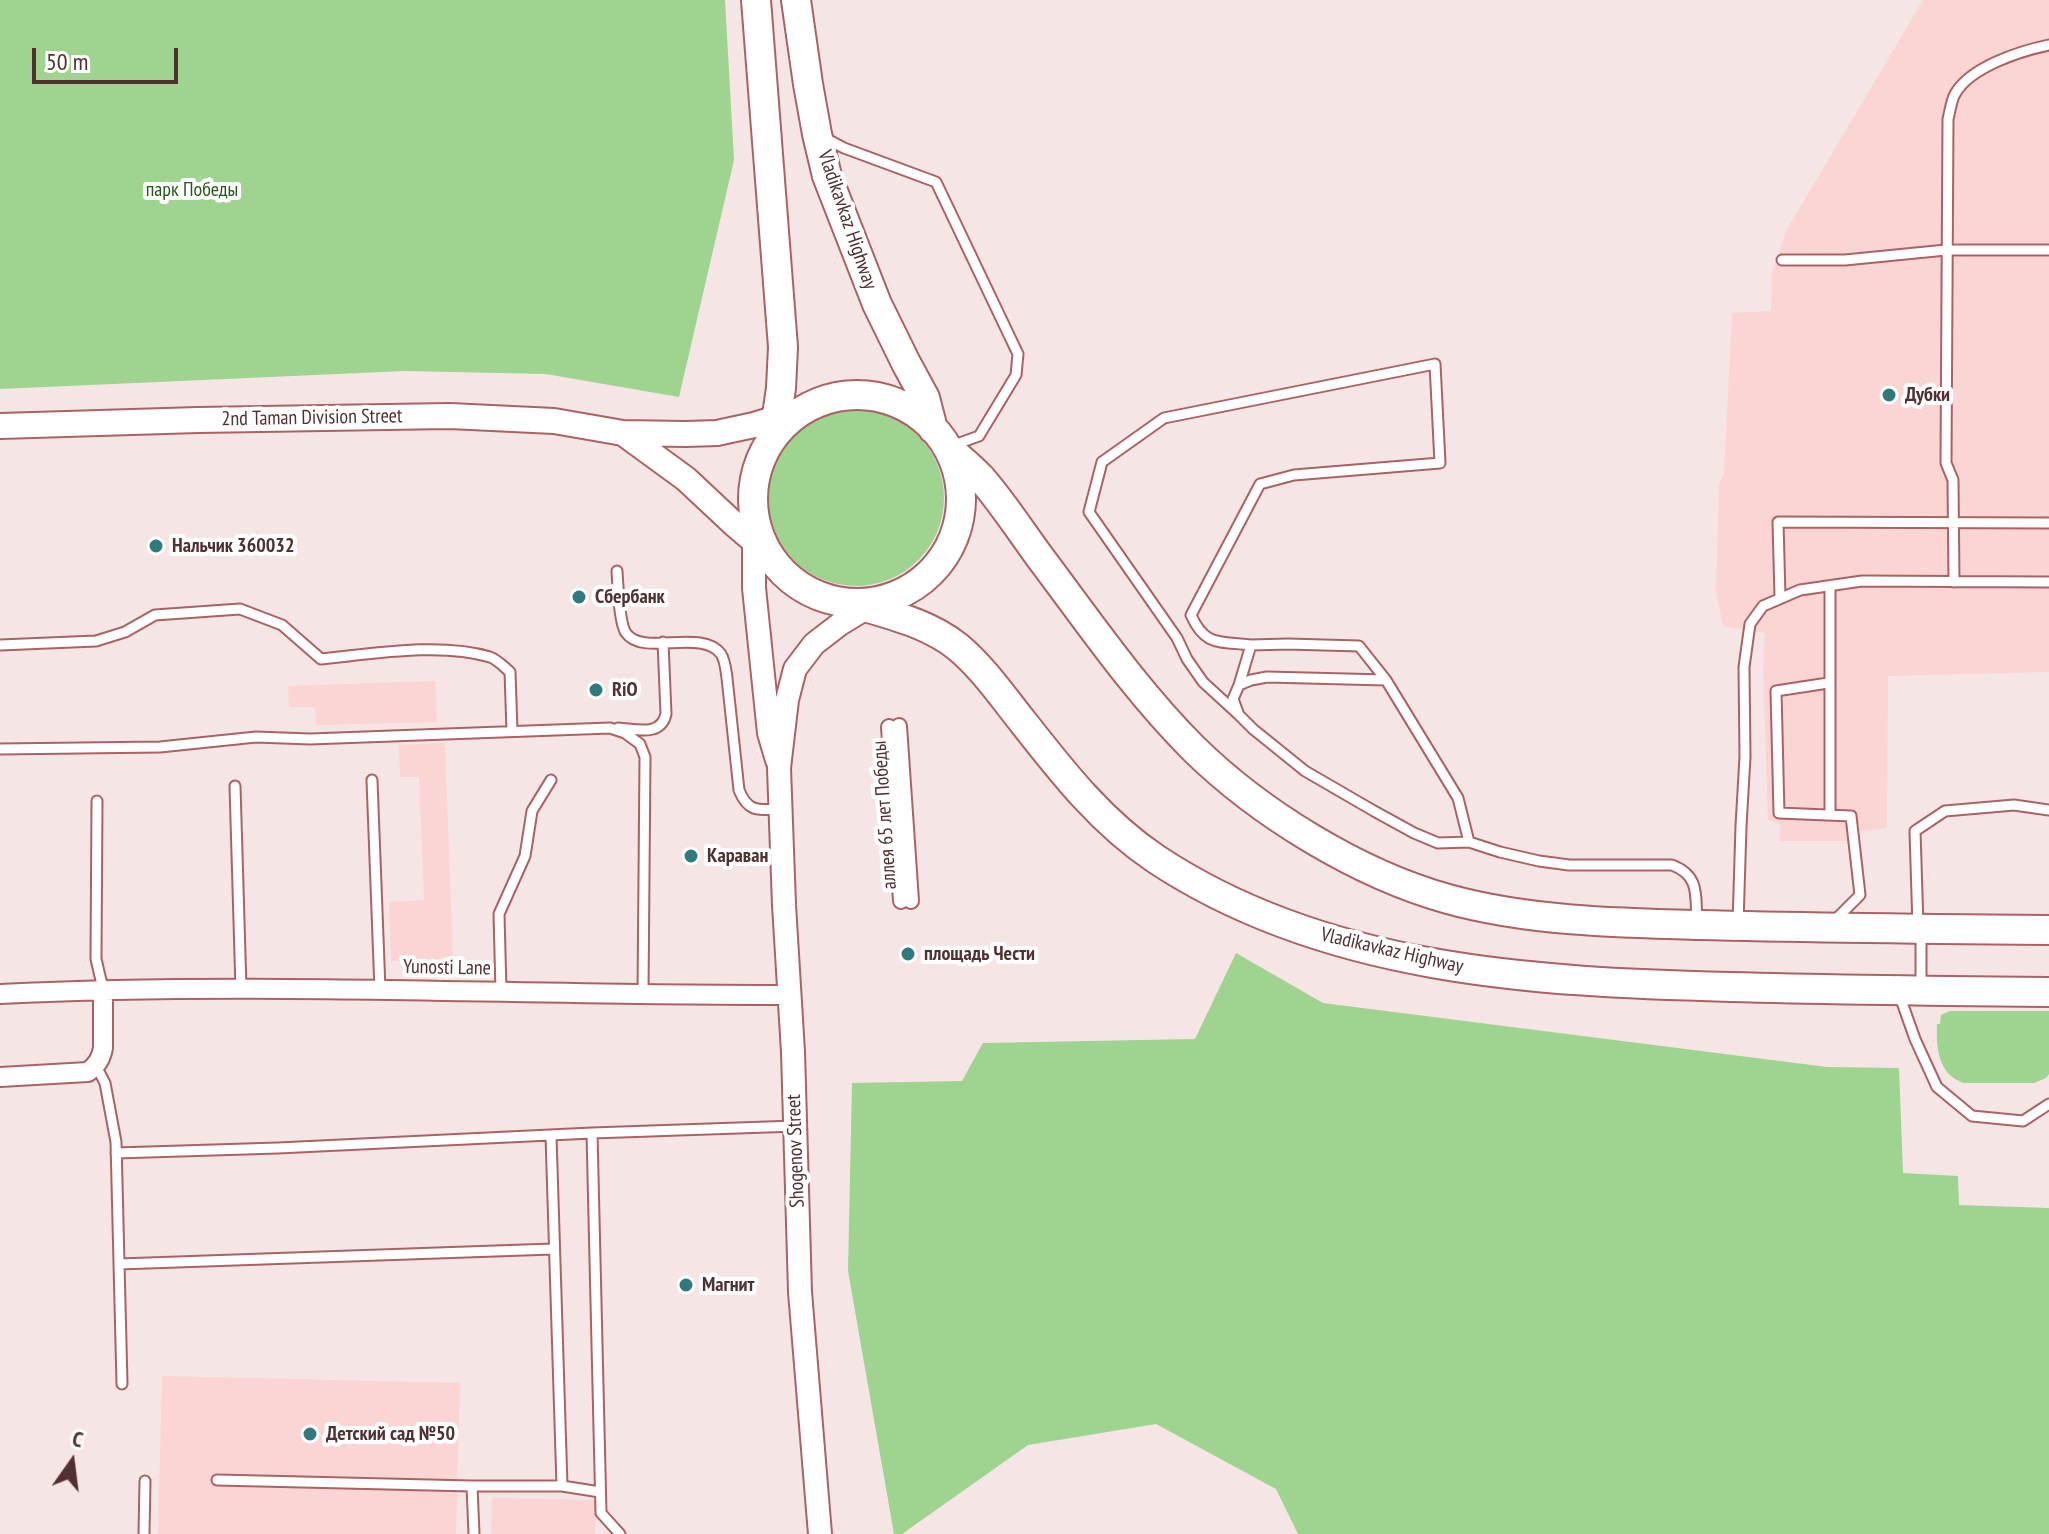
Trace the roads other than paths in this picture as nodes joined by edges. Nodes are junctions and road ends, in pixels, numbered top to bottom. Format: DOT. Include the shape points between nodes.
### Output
graph roads {
  1 [pos="756,0"];
  2 [pos="796,0"];
  3 [pos="2049,45"];
  4 [pos="817,134"];
  5 [pos="1946,250"];
  6 [pos="2049,250"];
  7 [pos="1782,260"];
  8 [pos="785,422"];
  9 [pos="0,426"];
  10 [pos="623,433"];
  11 [pos="940,438"];
  12 [pos="1953,522"];
  13 [pos="2049,523"];
  14 [pos="758,536"];
  15 [pos="617,571"];
  16 [pos="1954,582"];
  17 [pos="2049,582"];
  18 [pos="1830,586"];
  19 [pos="1780,597"];
  20 [pos="866,604"];
  21 [pos="663,642"];
  22 [pos="0,645"];
  23 [pos="1251,645"];
  24 [pos="1386,680"];
  25 [pos="1828,683"];
  26 [pos="1239,685"];
  27 [pos="1239,715"];
  28 [pos="894,727"];
  29 [pos="610,728"];
  30 [pos="512,731"];
  31 [pos="0,749"];
  32 [pos="779,768"];
  33 [pos="372,780"];
  34 [pos="551,780"];
  35 [pos="235,786"];
  36 [pos="97,801"];
  37 [pos="781,809"];
  38 [pos="2049,810"];
  39 [pos="1830,815"];
  40 [pos="1469,842"];
  41 [pos="906,901"];
  42 [pos="1697,925"];
  43 [pos="1738,926"];
  44 [pos="1827,928"];
  45 [pos="1920,928"];
  46 [pos="2049,930"];
  47 [pos="103,989"];
  48 [pos="241,989"];
  49 [pos="380,990"];
  50 [pos="1910,990"];
  51 [pos="501,991"];
  52 [pos="2049,992"];
  53 [pos="0,994"];
  54 [pos="643,994"];
  55 [pos="790,995"];
  56 [pos="96,1066"];
  57 [pos="0,1077"];
  58 [pos="2049,1104"];
  59 [pos="796,1126"];
  60 [pos="592,1133"];
  61 [pos="551,1136"];
  62 [pos="116,1153"];
  63 [pos="553,1249"];
  64 [pos="119,1264"];
  65 [pos="122,1384"];
  66 [pos="217,1480"];
  67 [pos="145,1481"];
  68 [pos="472,1486"];
  69 [pos="562,1486"];
  70 [pos="600,1492"];
  71 [pos="144,1534"];
  72 [pos="474,1534"];
  73 [pos="620,1534"];
  74 [pos="820,1534"];
  1 -- 8 [label="main road"];
  2 -- 4 [label="main road, Vladikavkaz Highway"];
  3 -- 5 [label="lane" via="1976,72 1954,95 1948,119"];
  4 -- 11 [label="main road, Vladikavkaz Highway" via="865,277"];
  4 -- 11 [label="lane" via="936,182 1018,354 1016,375 979,436"];
  5 -- 6 [label="lane"];
  5 -- 7 [label="lane"];
  5 -- 12 [label="lane" via="1946,463 1953,480"];
  8 -- 10 [label="main road, 2nd Taman Division Street" via="717,433"];
  8 -- 11 [label="main road" via="824,400 871,397 915,413"];
  8 -- 14 [label="main road" via="765,450 754,482"];
  9 -- 10 [label="main road, 2nd Taman Division Street" via="450,416 554,421"];
  10 -- 14 [label="main road"];
  11 -- 20 [label="main road" via="958,473 957,530 927,577 903,593"];
  11 -- 42 [label="main road, Vladikavkaz Highway" via="980,478 1158,710 1212,765 1277,815 1379,874 1469,905 1560,917"];
  12 -- 13 [label="lane"];
  12 -- 16 [label="lane"];
  12 -- 19 [label="lane" via="1778,522"];
  14 -- 20 [label="main road" via="795,583 834,601"];
  14 -- 32 [label="street" via="754,588 769,733"];
  15 -- 21 [label="lane" via="625,633 635,641"];
  16 -- 17 [label="lane"];
  16 -- 18 [label="lane"];
  18 -- 19 [label="lane"];
  18 -- 25 [label="lane"];
  19 -- 43 [label="lane" via="1763,606 1750,624 1744,667"];
  20 -- 32 [label="street" via="814,644 795,669"];
  20 -- 50 [label="main road, Vladikavkaz Highway" via="926,627 958,647 1070,782 1117,830 1154,858 1214,892 1323,937 1390,955 1507,974 1624,984"];
  21 -- 29 [label="lane" via="663,724 656,729"];
  21 -- 37 [label="lane" via="702,644 720,652 739,790 757,810"];
  22 -- 30 [label="lane" via="96,641 155,615 240,609 282,625 321,659 455,651 494,658 510,672"];
  23 -- 24 [label="lane" via="1359,646"];
  23 -- 26 [label="lane"];
  23 -- 27 [label="lane" via="1211,641 1191,615 1260,484 1294,475 1440,463 1435,364 1164,418 1102,462 1089,512 1203,682"];
  24 -- 26 [label="lane" via="1267,677"];
  24 -- 40 [label="lane" via="1458,798"];
  25 -- 39 [label="lane"];
  25 -- 39 [label="lane" via="1776,691 1779,813"];
  26 -- 27 [label="lane" via="1233,699"];
  27 -- 40 [label="lane" via="1305,771 1374,811 1438,843"];
  28 -- 41 [label="street, аллея 65 лет Победы"];
  29 -- 30 [label="lane"];
  29 -- 54 [label="lane" via="640,744 645,757"];
  30 -- 31 [label="lane"];
  32 -- 37 [label="street, Shogenov Street"];
  33 -- 49 [label="lane"];
  34 -- 51 [label="lane" via="532,811 525,856 499,914"];
  35 -- 48 [label="lane"];
  36 -- 47 [label="lane" via="96,959"];
  37 -- 55 [label="street, Shogenov Street"];
  38 -- 45 [label="lane" via="2014,805 1945,811 1915,831"];
  39 -- 44 [label="lane" via="1851,816 1860,895"];
  40 -- 42 [label="lane" via="1569,865 1682,868 1694,881"];
  42 -- 43 [label="main road, Vladikavkaz Highway"];
  43 -- 44 [label="main road, Vladikavkaz Highway"];
  44 -- 45 [label="main road, Vladikavkaz Highway"];
  45 -- 46 [label="main road, Vladikavkaz Highway"];
  45 -- 50 [label="lane"];
  47 -- 48 [label="street, Yunosti Lane"];
  47 -- 53 [label="street, Yunosti Lane"];
  47 -- 56 [label="street" via="103,1048"];
  48 -- 49 [label="street, Yunosti Lane"];
  49 -- 51 [label="street, Yunosti Lane"];
  50 -- 52 [label="main road, Vladikavkaz Highway"];
  50 -- 58 [label="lane" via="1915,1039 1937,1087 1954,1103 1972,1116 2023,1121"];
  51 -- 54 [label="street, Yunosti Lane"];
  54 -- 55 [label="street, Yunosti Lane"];
  55 -- 59 [label="street, Shogenov Street"];
  56 -- 57 [label="street" via="88,1072"];
  56 -- 62 [label="lane" via="105,1083"];
  59 -- 60 [label="lane"];
  59 -- 74 [label="street, Shogenov Street" via="800,1292"];
  60 -- 61 [label="lane"];
  60 -- 70 [label="lane"];
  61 -- 62 [label="lane"];
  61 -- 63 [label="lane"];
  62 -- 64 [label="lane"];
  63 -- 64 [label="lane"];
  63 -- 69 [label="lane"];
  64 -- 65 [label="lane"];
  66 -- 68 [label="lane"];
  67 -- 71 [label="lane"];
  68 -- 69 [label="lane"];
  68 -- 72 [label="lane"];
  69 -- 70 [label="lane"];
  70 -- 73 [label="lane" via="601,1513"];
}
